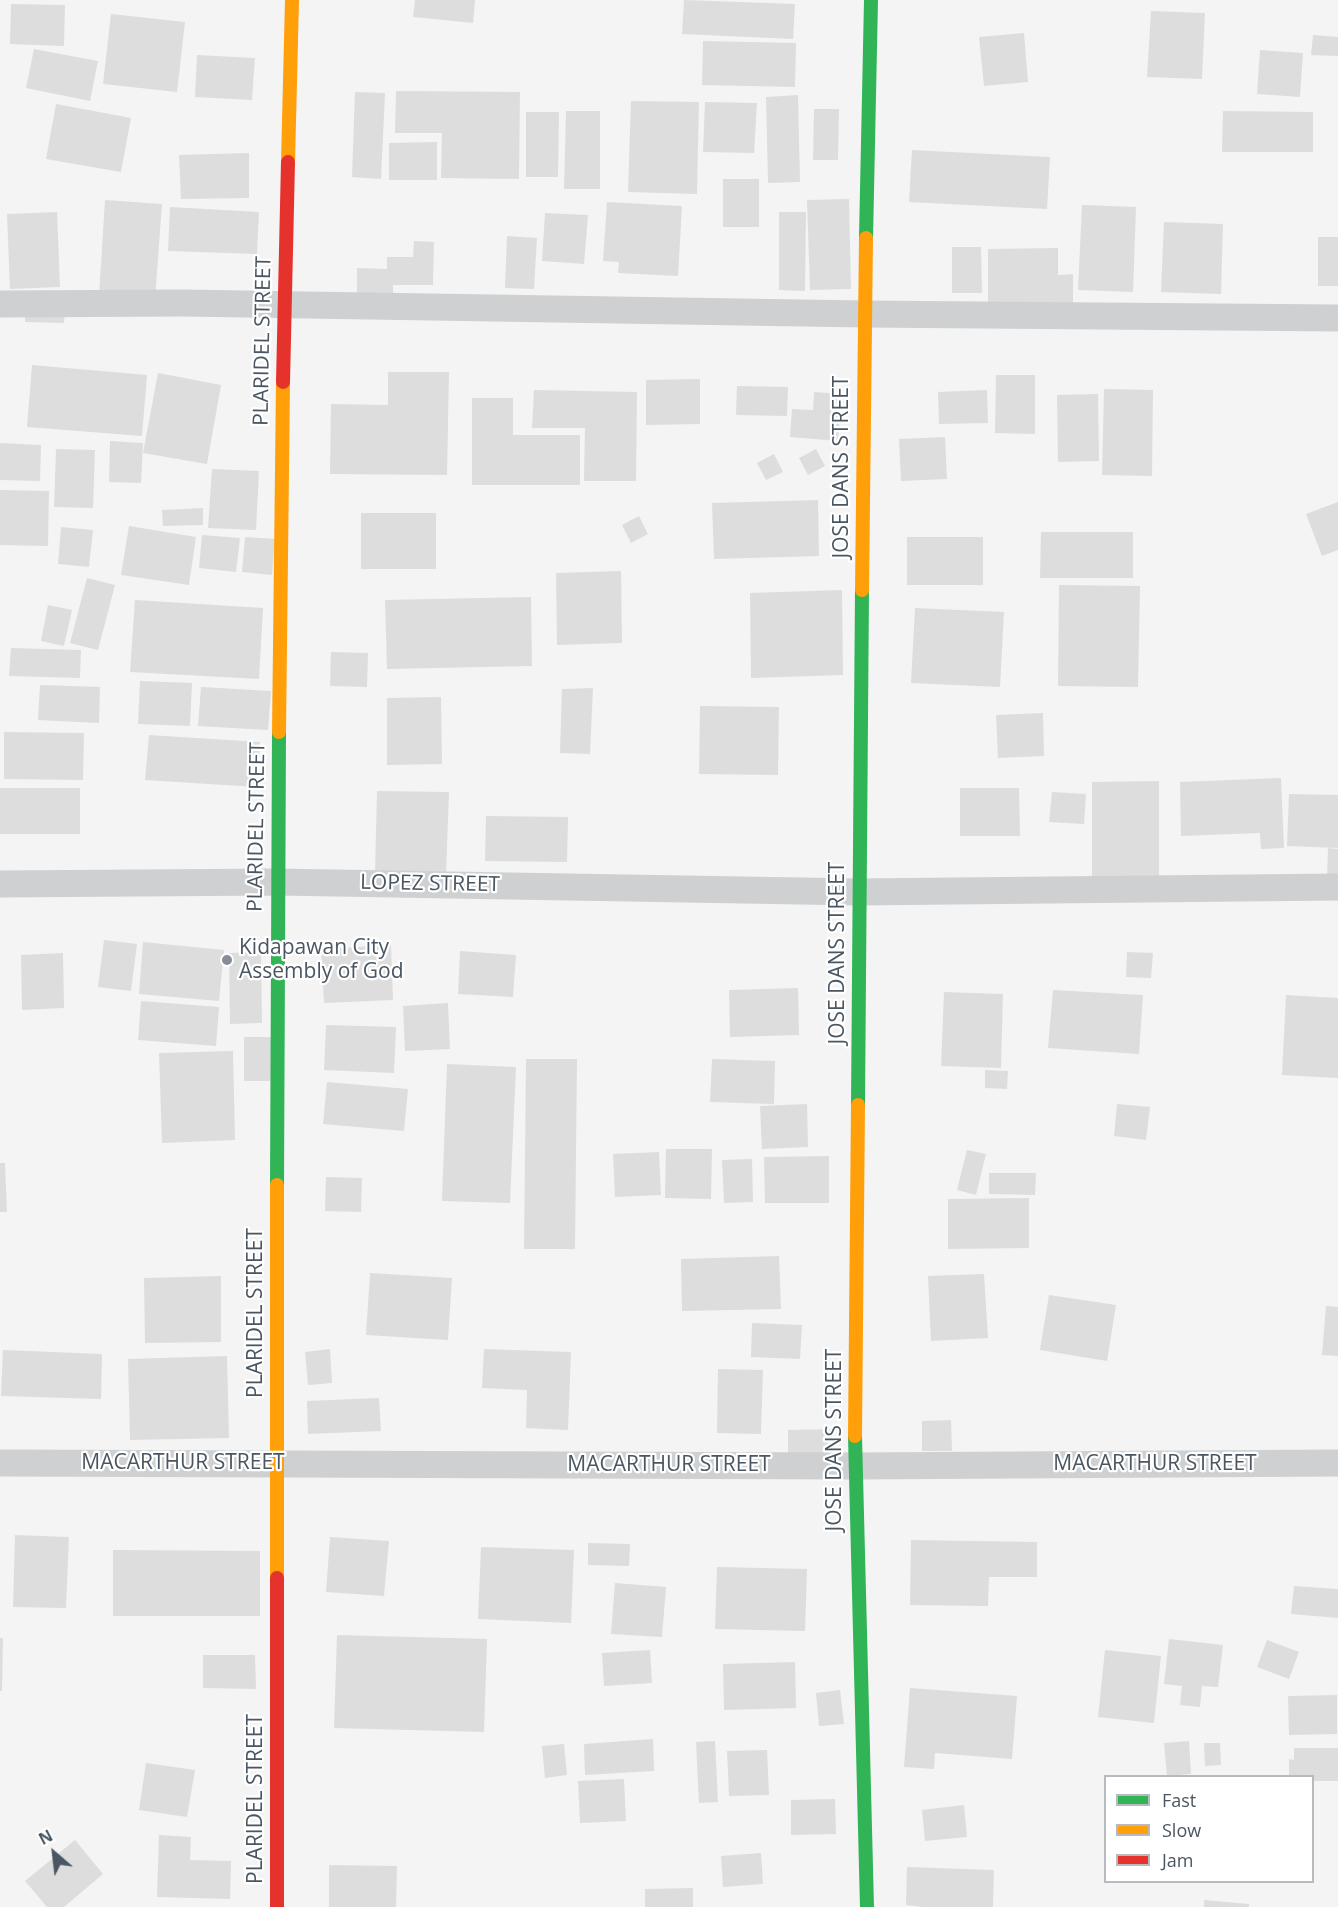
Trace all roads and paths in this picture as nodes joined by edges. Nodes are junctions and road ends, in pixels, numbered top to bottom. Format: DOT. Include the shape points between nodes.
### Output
graph roads {
  1 [pos="292,0"];
  2 [pos="871,0"];
  3 [pos="0,304"];
  4 [pos="284,305"];
  5 [pos="864,314"];
  6 [pos="1338,318"];
  7 [pos="277,882"];
  8 [pos="0,884"];
  9 [pos="1338,887"];
  10 [pos="859,892"];
  11 [pos="0,1463"];
  12 [pos="277,1463"];
  13 [pos="1338,1463"];
  14 [pos="855,1466"];
  15 [pos="277,1907"];
  16 [pos="867,1907"];
  1 -- 4 [label="street, PLARIDEL STREET"];
  2 -- 5 [label="street, JOSE DANS STREET"];
  3 -- 4 [label="street"];
  4 -- 5 [label="street"];
  4 -- 7 [label="street, PLARIDEL STREET"];
  5 -- 6 [label="street"];
  5 -- 10 [label="street, JOSE DANS STREET"];
  7 -- 8 [label="street, LOPEZ STREET"];
  7 -- 10 [label="street, LOPEZ STREET"];
  7 -- 12 [label="street, PLARIDEL STREET"];
  9 -- 10 [label="street, LOPEZ STREET"];
  10 -- 14 [label="street, JOSE DANS STREET"];
  11 -- 12 [label="street, MACARTHUR STREET"];
  12 -- 14 [label="street, MACARTHUR STREET"];
  12 -- 15 [label="street, PLARIDEL STREET"];
  13 -- 14 [label="street, MACARTHUR STREET"];
  14 -- 16 [label="street, JOSE DANS STREET"];
}
